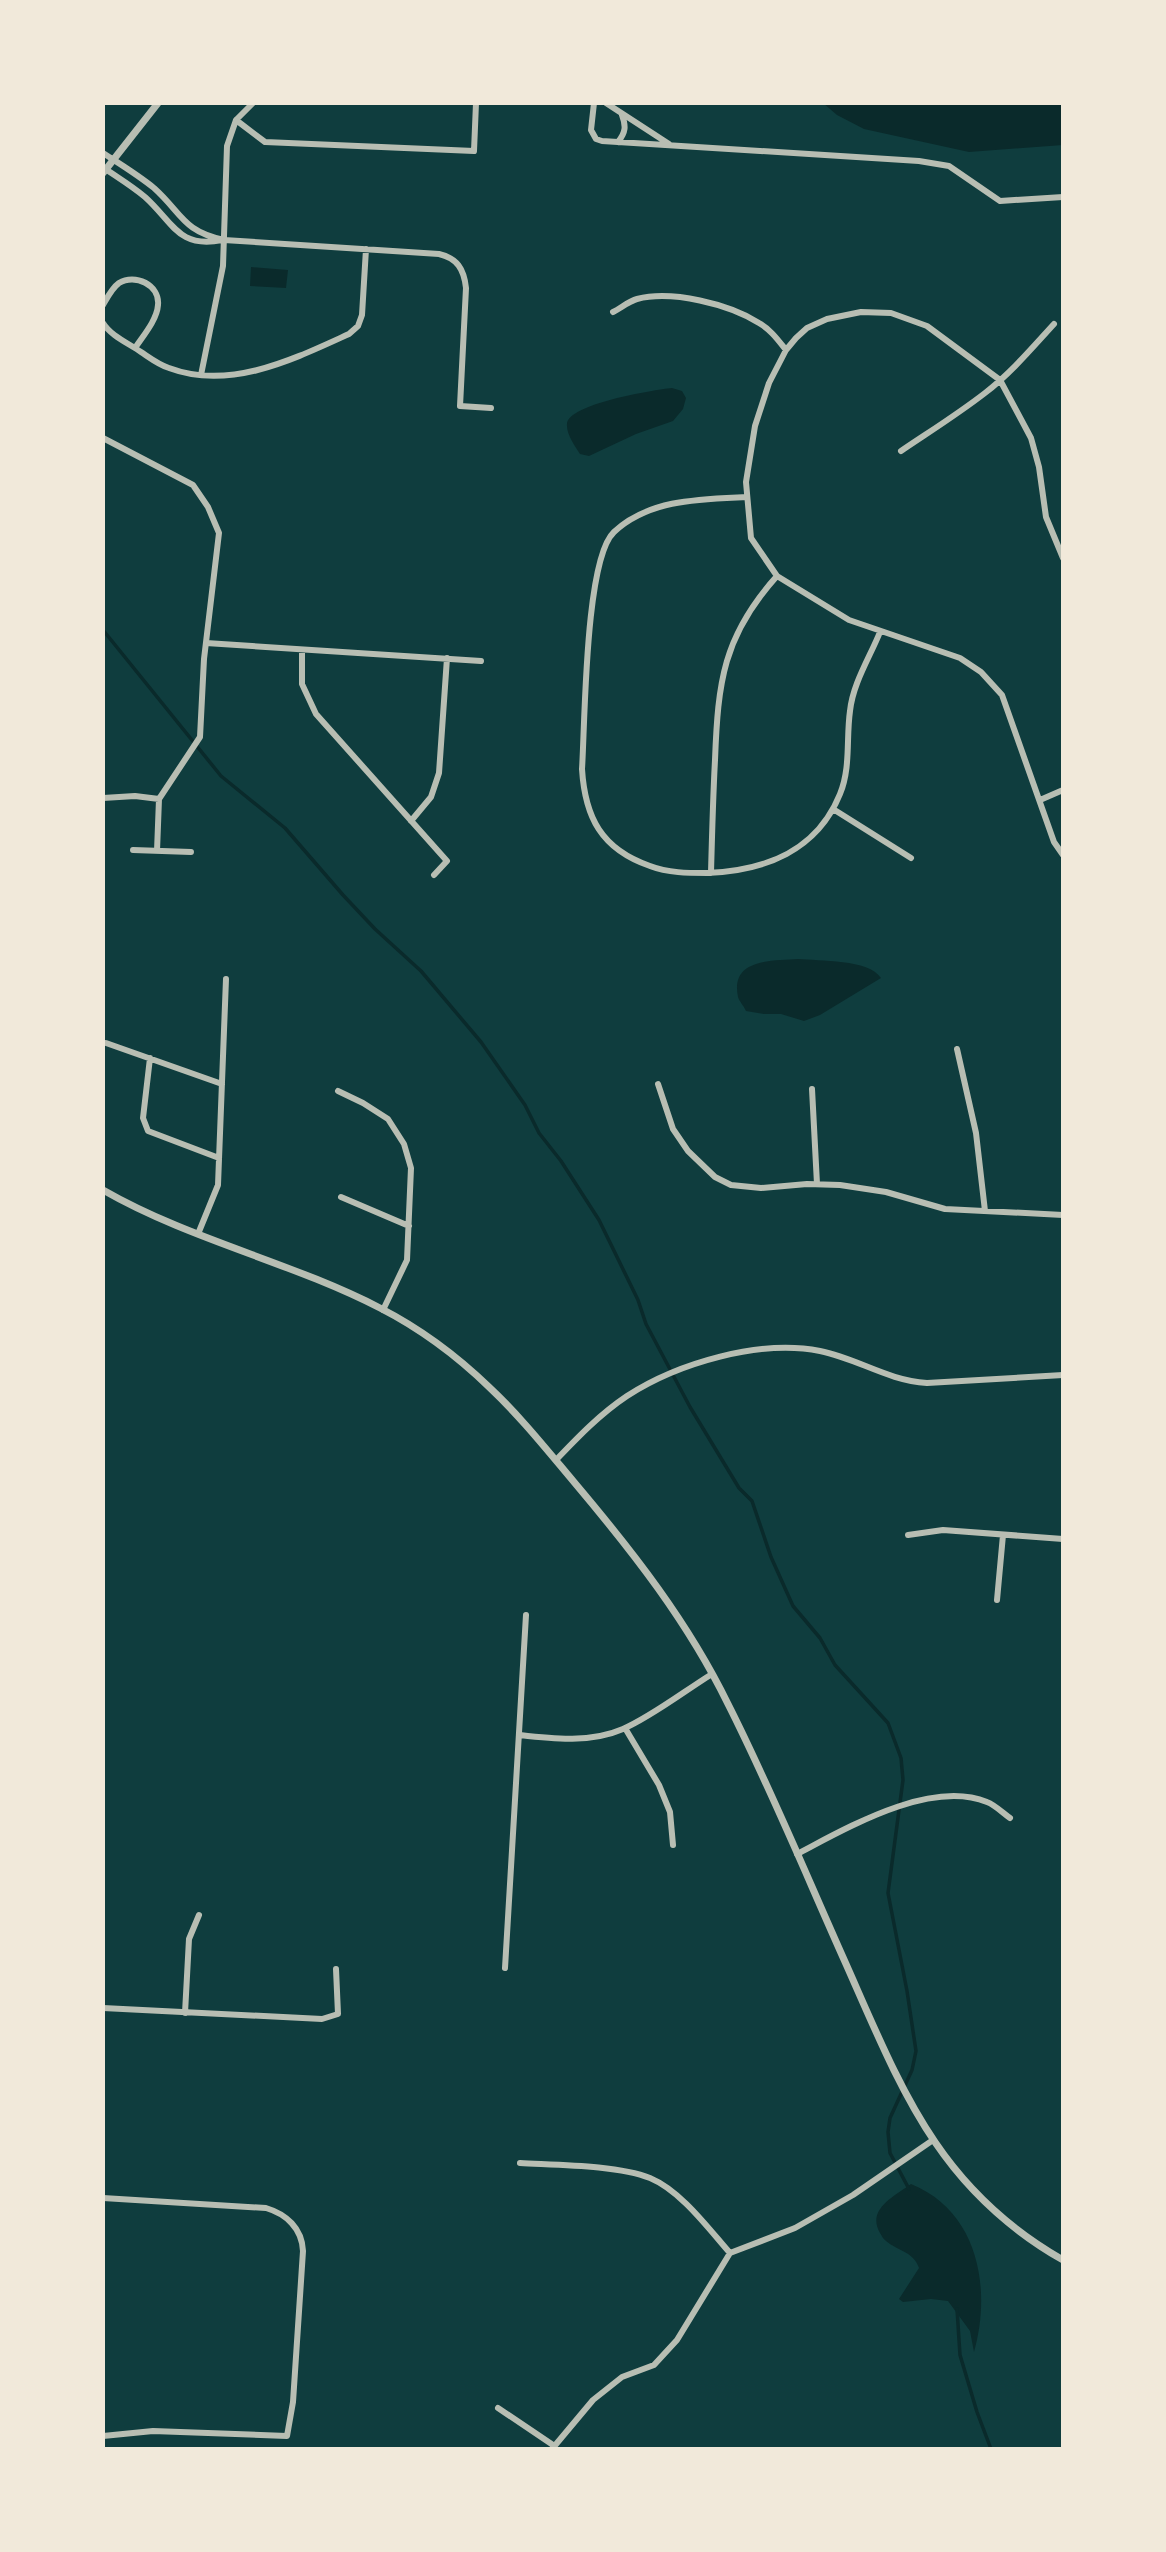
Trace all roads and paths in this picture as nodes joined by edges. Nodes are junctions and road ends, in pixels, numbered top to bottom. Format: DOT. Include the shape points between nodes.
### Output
graph roads {
  1 [pos="158,103"];
  2 [pos="253,103"];
  3 [pos="476,103"];
  4 [pos="594,103"];
  5 [pos="606,103"];
  6 [pos="622,113"];
  7 [pos="236,120"];
  8 [pos="618,142"];
  9 [pos="671,144"];
  10 [pos="103,153"];
  11 [pos="113,160"];
  12 [pos="104,170"];
  13 [pos="1063,197"];
  14 [pos="224,240"];
  15 [pos="366,249"];
  16 [pos="103,305"];
  17 [pos="613,312"];
  18 [pos="103,323"];
  19 [pos="1054,324"];
  20 [pos="135,348"];
  21 [pos="786,350"];
  22 [pos="201,375"];
  23 [pos="1000,380"];
  24 [pos="491,408"];
  25 [pos="103,438"];
  26 [pos="901,451"];
  27 [pos="747,497"];
  28 [pos="1063,558"];
  29 [pos="777,576"];
  30 [pos="880,632"];
  31 [pos="206,643"];
  32 [pos="302,650"];
  33 [pos="447,659"];
  34 [pos="481,661"];
  35 [pos="1063,790"];
  36 [pos="103,798"];
  37 [pos="159,799"];
  38 [pos="1040,800"];
  39 [pos="833,808"];
  40 [pos="411,821"];
  41 [pos="133,850"];
  42 [pos="157,851"];
  43 [pos="191,852"];
  44 [pos="1063,855"];
  45 [pos="911,858"];
  46 [pos="711,873"];
  47 [pos="434,875"];
  48 [pos="226,979"];
  49 [pos="106,1043"];
  50 [pos="957,1049"];
  51 [pos="150,1058"];
  52 [pos="222,1084"];
  53 [pos="658,1084"];
  54 [pos="812,1089"];
  55 [pos="338,1091"];
  56 [pos="219,1158"];
  57 [pos="817,1184"];
  58 [pos="103,1191"];
  59 [pos="341,1197"];
  60 [pos="985,1211"];
  61 [pos="1063,1215"];
  62 [pos="409,1226"];
  63 [pos="198,1234"];
  64 [pos="383,1310"];
  65 [pos="1063,1375"];
  66 [pos="556,1460"];
  67 [pos="908,1535"];
  68 [pos="1003,1535"];
  69 [pos="1063,1539"];
  70 [pos="997,1600"];
  71 [pos="526,1615"];
  72 [pos="712,1674"];
  73 [pos="625,1728"];
  74 [pos="520,1735"];
  75 [pos="1010,1818"];
  76 [pos="673,1845"];
  77 [pos="797,1854"];
  78 [pos="199,1915"];
  79 [pos="505,1968"];
  80 [pos="336,1969"];
  81 [pos="103,2008"];
  82 [pos="185,2013"];
  83 [pos="933,2140"];
  84 [pos="520,2163"];
  85 [pos="103,2198"];
  86 [pos="730,2253"];
  87 [pos="1063,2260"];
  88 [pos="498,2408"];
  89 [pos="103,2437"];
  90 [pos="552,2447"];
  1 -- 11 [label="street"];
  2 -- 7 [label="street"];
  3 -- 7 [label="street" via="474,151 265,142"];
  4 -- 8 [label="street" via="592,135"];
  5 -- 6 [label="street"];
  6 -- 8 [label="street" via="625,134"];
  6 -- 9 [label="street"];
  7 -- 14 [label="street" via="226,152"];
  8 -- 9 [label="street"];
  9 -- 13 [label="street" via="919,161 949,166 1000,201"];
  10 -- 11 [label="street"];
  11 -- 12 [label="street"];
  11 -- 14 [label="street" via="158,192 187,224"];
  12 -- 14 [label="street" via="142,194 182,237 202,243"];
  14 -- 15 [label="street"];
  14 -- 22 [label="street"];
  15 -- 22 [label="street" via="362,315 355,330 276,365 231,375"];
  15 -- 24 [label="street" via="439,254 460,265 467,288 460,406"];
  16 -- 20 [label="street" via="123,281 139,280 153,289 158,300 156,314"];
  17 -- 21 [label="street" via="649,297 711,304 760,323"];
  18 -- 20 [label="street"];
  19 -- 23 [label="street"];
  20 -- 22 [label="street" via="169,369"];
  21 -- 23 [label="street" via="821,320 860,312 891,313 927,327"];
  21 -- 27 [label="street" via="759,411"];
  23 -- 26 [label="street" via="960,413"];
  23 -- 28 [label="street" via="1031,438 1046,516"];
  25 -- 31 [label="street" via="193,485 212,514 219,533"];
  27 -- 29 [label="street" via="751,538"];
  27 -- 46 [label="street" via="692,500 633,517 612,533 604,546 593,591 582,769 589,810 604,837 635,859 663,870"];
  29 -- 30 [label="street" via="849,620"];
  29 -- 46 [label="street" via="744,619 722,676"];
  30 -- 38 [label="street" via="960,658 992,682 1002,695"];
  30 -- 39 [label="street" via="853,694 848,765"];
  31 -- 32 [label="street"];
  31 -- 37 [label="street" via="200,737"];
  32 -- 33 [label="street"];
  32 -- 40 [label="street" via="302,684 316,713"];
  33 -- 34 [label="street"];
  33 -- 40 [label="street" via="439,773 431,797"];
  35 -- 38 [label="street"];
  36 -- 37 [label="street"];
  37 -- 42 [label="street"];
  38 -- 44 [label="street"];
  39 -- 45 [label="street"];
  39 -- 46 [label="street" via="812,835 782,857 753,869"];
  40 -- 47 [label="street" via="447,862"];
  41 -- 42 [label="street"];
  42 -- 43 [label="street"];
  48 -- 52 [label="street"];
  49 -- 51 [label="street"];
  50 -- 60 [label="street" via="976,1133"];
  51 -- 52 [label="street"];
  51 -- 56 [label="street" via="143,1118 148,1131"];
  52 -- 56 [label="street"];
  53 -- 57 [label="street" via="673,1129 715,1177 746,1187"];
  54 -- 57 [label="street"];
  55 -- 62 [label="street" via="387,1119 404,1144 411,1168"];
  56 -- 63 [label="street" via="218,1185"];
  57 -- 60 [label="street" via="886,1192 945,1209"];
  58 -- 63 [label="street"];
  59 -- 62 [label="street"];
  60 -- 61 [label="street"];
  62 -- 64 [label="street" via="408,1260"];
  63 -- 64 [label="street"];
  64 -- 66 [label="street" via="422,1333 491,1388"];
  65 -- 66 [label="street" via="912,1382 821,1351 761,1350 698,1363 626,1396"];
  66 -- 72 [label="street" via="653,1579"];
  67 -- 68 [label="street" via="943,1530"];
  68 -- 69 [label="street"];
  68 -- 70 [label="street"];
  71 -- 74 [label="street"];
  72 -- 73 [label="street"];
  72 -- 77 [label="street"];
  73 -- 74 [label="street" via="575,1739"];
  73 -- 76 [label="street" via="659,1785 670,1812"];
  74 -- 79 [label="street"];
  75 -- 77 [label="street" via="988,1802 954,1796 913,1800"];
  77 -- 83 [label="street" via="887,2055"];
  78 -- 82 [label="street" via="190,1939"];
  80 -- 82 [label="street" via="338,2014 322,2019"];
  81 -- 82 [label="street"];
  83 -- 86 [label="street" via="795,2228"];
  83 -- 87 [label="street" via="980,2200 1007,2224"];
  84 -- 86 [label="street" via="606,2169 650,2179 682,2200"];
  85 -- 89 [label="street" via="266,2207 288,2218 301,2238 303,2251 287,2437 153,2431"];
  86 -- 90 [label="street" via="704,2298 654,2365 622,2377 593,2400"];
  88 -- 90 [label="street"];
}
